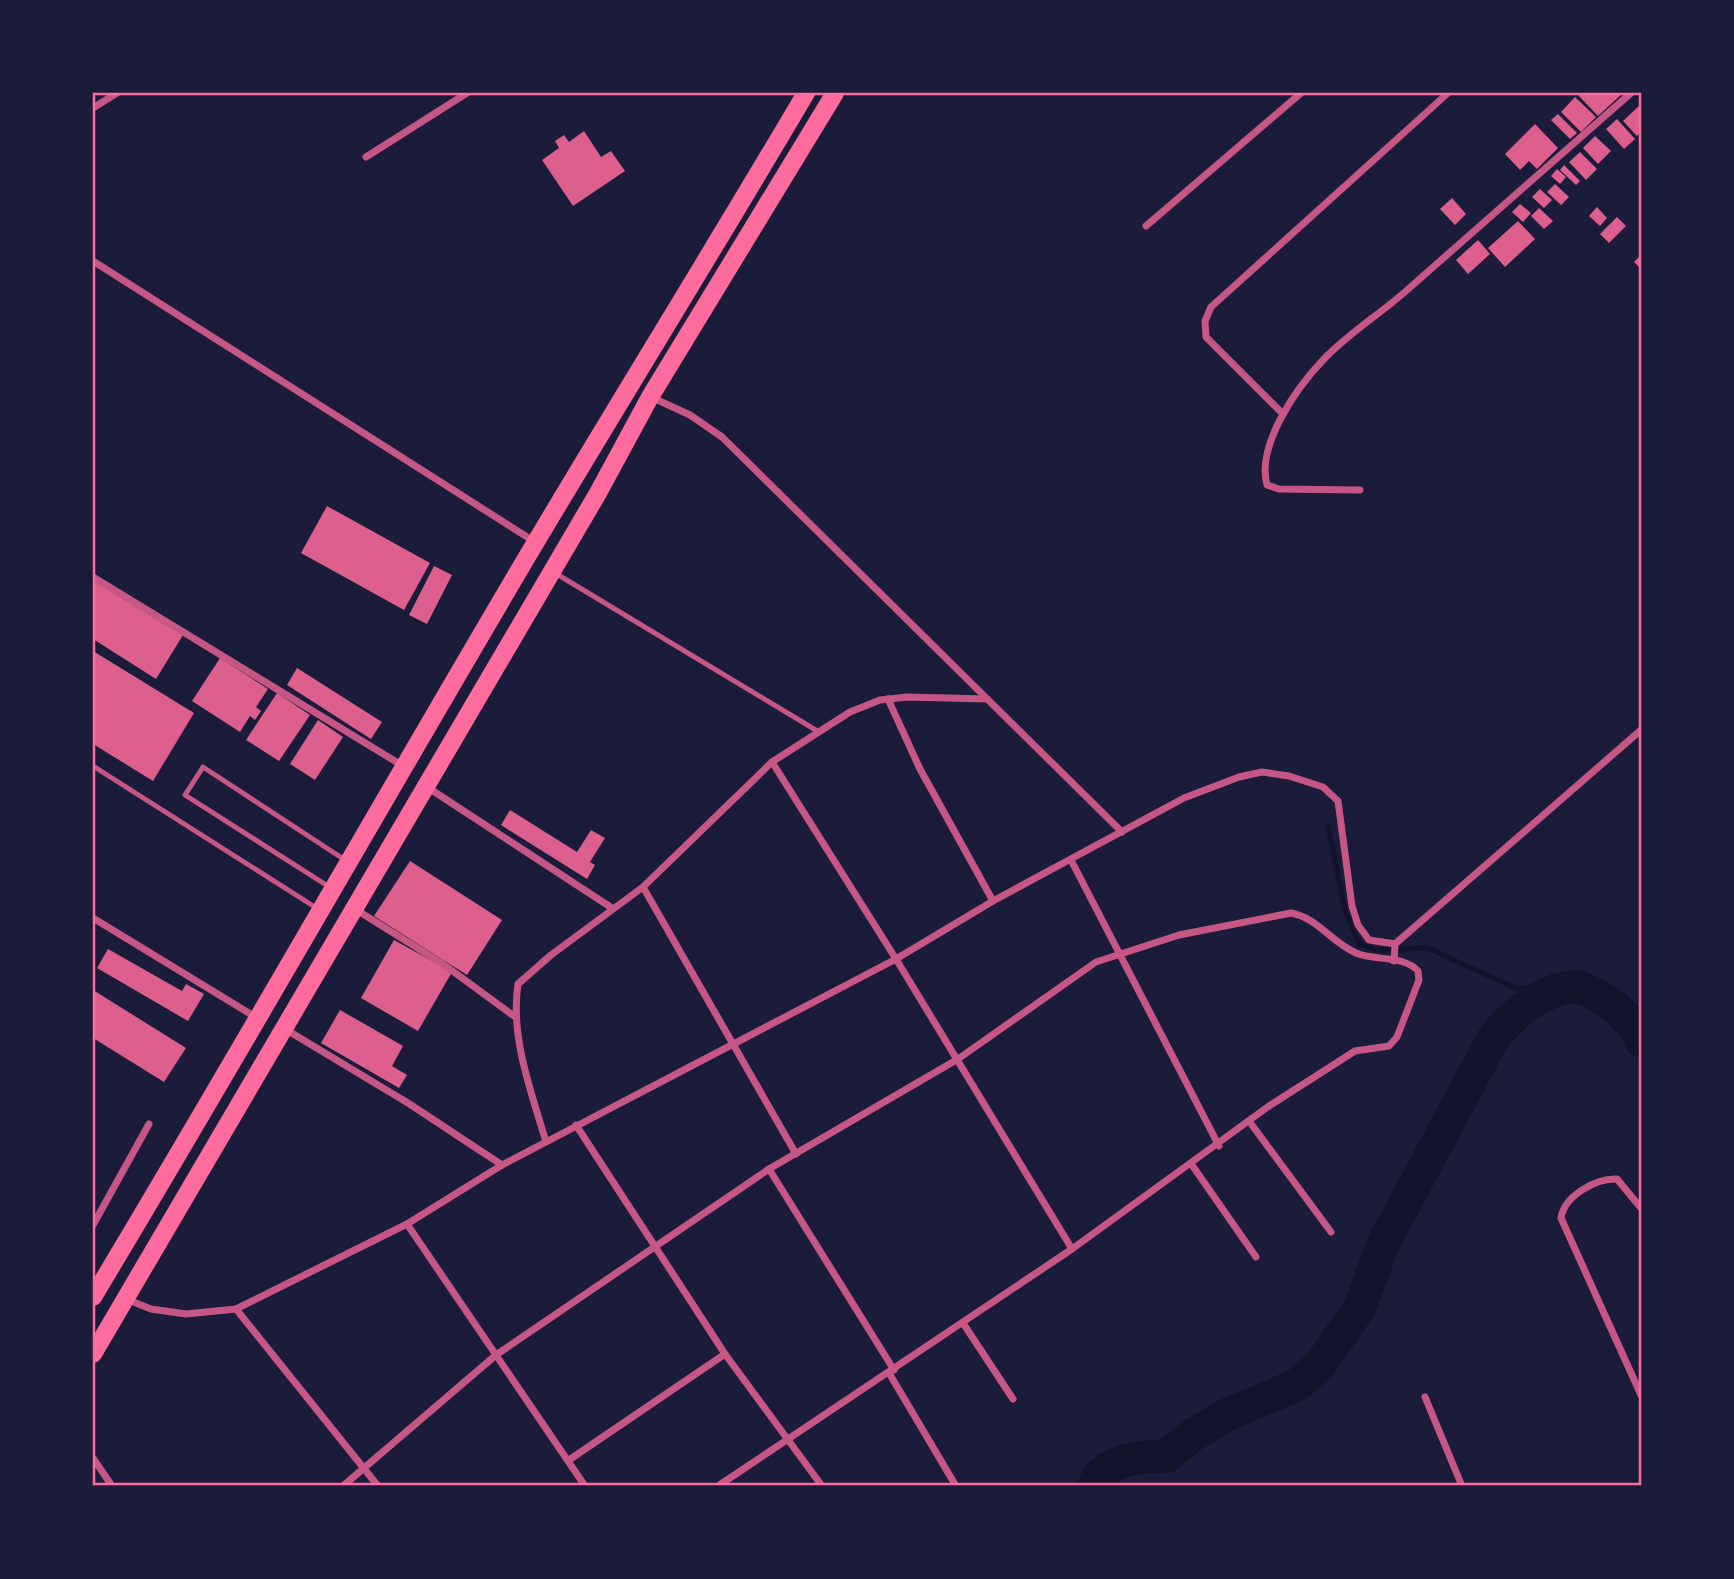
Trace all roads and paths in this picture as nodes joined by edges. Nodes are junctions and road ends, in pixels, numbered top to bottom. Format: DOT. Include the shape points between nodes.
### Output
graph roads {
  1 [pos="117,93"];
  2 [pos="467,93"];
  3 [pos="835,93"];
  4 [pos="1299,93"];
  5 [pos="1448,93"];
  6 [pos="1631,93"];
  7 [pos="804,94"];
  8 [pos="93,108"];
  9 [pos="366,157"];
  10 [pos="1146,226"];
  11 [pos="93,261"];
  12 [pos="650,397"];
  13 [pos="1283,414"];
  14 [pos="1360,490"];
  15 [pos="536,542"];
  16 [pos="552,571"];
  17 [pos="93,578"];
  18 [pos="888,699"];
  19 [pos="987,699"];
  20 [pos="1641,730"];
  21 [pos="819,732"];
  22 [pos="772,762"];
  23 [pos="93,766"];
  24 [pos="405,767"];
  25 [pos="427,787"];
  26 [pos="1122,832"];
  27 [pos="1071,860"];
  28 [pos="349,862"];
  29 [pos="643,887"];
  30 [pos="334,890"];
  31 [pos="993,901"];
  32 [pos="612,908"];
  33 [pos="355,909"];
  34 [pos="321,911"];
  35 [pos="93,918"];
  36 [pos="1395,952"];
  37 [pos="1121,953"];
  38 [pos="897,959"];
  39 [pos="514,1016"];
  40 [pos="259,1020"];
  41 [pos="285,1029"];
  42 [pos="733,1044"];
  43 [pos="958,1059"];
  44 [pos="1249,1121"];
  45 [pos="149,1124"];
  46 [pos="576,1125"];
  47 [pos="190,1136"];
  48 [pos="546,1142"];
  49 [pos="1219,1146"];
  50 [pos="215,1149"];
  51 [pos="796,1154"];
  52 [pos="1192,1165"];
  53 [pos="502,1166"];
  54 [pos="769,1169"];
  55 [pos="1641,1208"];
  56 [pos="407,1224"];
  57 [pos="93,1226"];
  58 [pos="1331,1232"];
  59 [pos="654,1249"];
  60 [pos="1072,1249"];
  61 [pos="1256,1257"];
  62 [pos="93,1297"];
  63 [pos="126,1299"];
  64 [pos="236,1309"];
  65 [pos="963,1323"];
  66 [pos="93,1354"];
  67 [pos="725,1354"];
  68 [pos="496,1355"];
  69 [pos="891,1372"];
  70 [pos="1641,1395"];
  71 [pos="1425,1397"];
  72 [pos="1013,1399"];
  73 [pos="788,1441"];
  74 [pos="93,1458"];
  75 [pos="569,1460"];
  76 [pos="363,1468"];
  77 [pos="112,1486"];
  78 [pos="343,1486"];
  79 [pos="378,1486"];
  80 [pos="585,1486"];
  81 [pos="718,1486"];
  82 [pos="822,1486"];
  83 [pos="956,1486"];
  84 [pos="1462,1486"];
  1 -- 8 [label="street"];
  2 -- 9 [label="street"];
  3 -- 12 [label="highway"];
  4 -- 10 [label="street"];
  5 -- 13 [label="street" via="1211,307 1205,321 1206,337"];
  6 -- 13 [label="street" via="1323,359"];
  7 -- 15 [label="highway" via="717,247"];
  11 -- 15 [label="street"];
  12 -- 16 [label="highway"];
  12 -- 19 [label="street" via="690,415 722,437"];
  13 -- 14 [label="street" via="1263,472 1267,485"];
  15 -- 24 [label="highway"];
  16 -- 21 [label="lane"];
  16 -- 25 [label="highway"];
  17 -- 24 [label="street"];
  18 -- 19 [label="street"];
  18 -- 21 [label="street" via="850,712"];
  18 -- 31 [label="street" via="920,769"];
  19 -- 26 [label="street"];
  20 -- 36 [label="street"];
  21 -- 22 [label="street"];
  22 -- 29 [label="street"];
  22 -- 38 [label="street"];
  23 -- 34 [label="lane"];
  24 -- 28 [label="highway"];
  25 -- 32 [label="street"];
  25 -- 33 [label="highway"];
  26 -- 27 [label="street"];
  26 -- 36 [label="street" via="1184,797 1238,777 1262,772 1323,787 1338,801 1341,811 1346,871 1358,925 1369,940"];
  27 -- 31 [label="street"];
  27 -- 37 [label="street"];
  28 -- 30 [label="highway"];
  28 -- 30 [label="lane" via="203,767 185,795"];
  29 -- 32 [label="street"];
  29 -- 42 [label="street"];
  30 -- 34 [label="highway"];
  31 -- 38 [label="street"];
  32 -- 39 [label="street" via="518,984"];
  33 -- 39 [label="street" via="443,964"];
  33 -- 41 [label="highway"];
  34 -- 40 [label="highway"];
  35 -- 40 [label="street"];
  36 -- 37 [label="street" via="1356,953 1307,916 1291,913 1179,935"];
  36 -- 44 [label="street" via="1414,966 1419,980 1398,1037 1389,1046 1355,1051"];
  37 -- 43 [label="street" via="1096,962"];
  37 -- 49 [label="street"];
  38 -- 42 [label="street"];
  38 -- 43 [label="street"];
  39 -- 48 [label="street"];
  40 -- 47 [label="highway"];
  41 -- 50 [label="highway"];
  41 -- 53 [label="street"];
  42 -- 46 [label="street"];
  42 -- 51 [label="street"];
  43 -- 51 [label="street"];
  43 -- 60 [label="street"];
  44 -- 49 [label="street"];
  44 -- 58 [label="street"];
  45 -- 57 [label="street"];
  46 -- 48 [label="street"];
  46 -- 59 [label="street"];
  47 -- 50 [label="highway"];
  47 -- 62 [label="highway"];
  48 -- 53 [label="street"];
  49 -- 52 [label="street"];
  50 -- 63 [label="highway"];
  51 -- 54 [label="street"];
  52 -- 60 [label="street"];
  52 -- 61 [label="street"];
  53 -- 56 [label="street"];
  54 -- 59 [label="street"];
  54 -- 69 [label="street"];
  55 -- 70 [label="street" via="1617,1179 1605,1178 1567,1203 1560,1218"];
  56 -- 64 [label="street"];
  56 -- 68 [label="street"];
  59 -- 67 [label="street"];
  59 -- 68 [label="street"];
  60 -- 65 [label="street"];
  63 -- 64 [label="street" via="151,1309 186,1314"];
  63 -- 66 [label="highway"];
  64 -- 76 [label="street"];
  65 -- 69 [label="street"];
  65 -- 72 [label="street"];
  67 -- 73 [label="street"];
  67 -- 75 [label="street"];
  68 -- 75 [label="street"];
  68 -- 76 [label="street"];
  69 -- 73 [label="street"];
  69 -- 83 [label="street"];
  71 -- 84 [label="street"];
  73 -- 81 [label="street"];
  73 -- 82 [label="street"];
  74 -- 77 [label="street"];
  75 -- 80 [label="street"];
  76 -- 78 [label="street"];
  76 -- 79 [label="street"];
}
